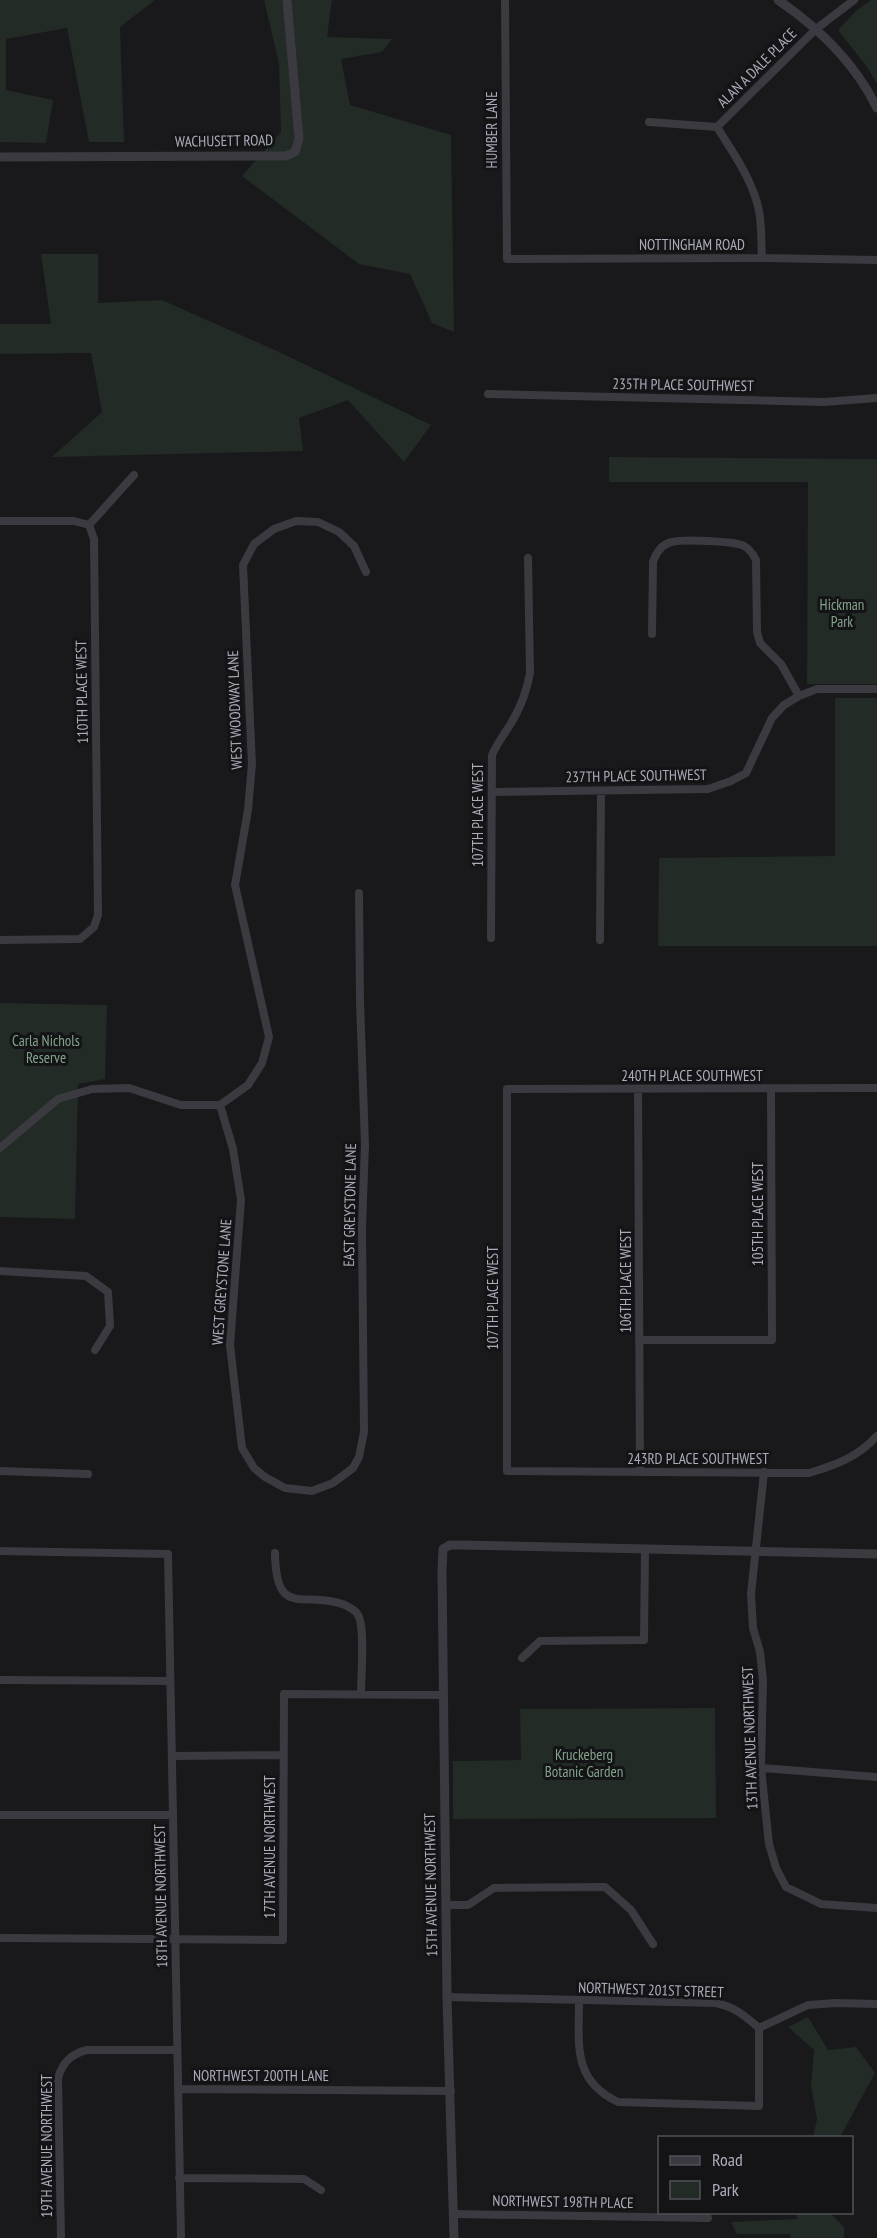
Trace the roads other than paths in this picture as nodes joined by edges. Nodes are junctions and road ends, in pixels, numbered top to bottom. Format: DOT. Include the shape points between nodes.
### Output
graph roads {
  1 [pos="286,0"];
  2 [pos="505,0"];
  3 [pos="778,0"];
  4 [pos="854,0"];
  5 [pos="816,29"];
  6 [pos="877,108"];
  7 [pos="649,122"];
  8 [pos="717,127"];
  9 [pos="0,157"];
  10 [pos="762,258"];
  11 [pos="507,259"];
  12 [pos="877,260"];
  13 [pos="489,394"];
  14 [pos="877,399"];
  15 [pos="134,475"];
  16 [pos="0,521"];
  17 [pos="89,525"];
  18 [pos="528,558"];
  19 [pos="366,572"];
  20 [pos="652,634"];
  21 [pos="877,689"];
  22 [pos="799,696"];
  23 [pos="601,791"];
  24 [pos="492,792"];
  25 [pos="359,894"];
  26 [pos="491,938"];
  27 [pos="0,940"];
  28 [pos="600,940"];
  29 [pos="877,1088"];
  30 [pos="507,1089"];
  31 [pos="638,1089"];
  32 [pos="771,1089"];
  33 [pos="220,1105"];
  34 [pos="0,1148"];
  35 [pos="0,1271"];
  36 [pos="639,1340"];
  37 [pos="95,1350"];
  38 [pos="877,1436"];
  39 [pos="507,1470"];
  40 [pos="0,1471"];
  41 [pos="640,1472"];
  42 [pos="764,1472"];
  43 [pos="88,1474"];
  44 [pos="312,1491"];
  45 [pos="645,1549"];
  46 [pos="0,1551"];
  47 [pos="756,1551"];
  48 [pos="275,1553"];
  49 [pos="877,1554"];
  50 [pos="522,1658"];
  51 [pos="0,1680"];
  52 [pos="170,1681"];
  53 [pos="361,1695"];
  54 [pos="443,1695"];
  55 [pos="284,1755"];
  56 [pos="172,1756"];
  57 [pos="761,1768"];
  58 [pos="877,1777"];
  59 [pos="0,1815"];
  60 [pos="173,1815"];
  61 [pos="446,1905"];
  62 [pos="877,1908"];
  63 [pos="0,1938"];
  64 [pos="175,1939"];
  65 [pos="654,1944"];
  66 [pos="447,1997"];
  67 [pos="579,2001"];
  68 [pos="877,2004"];
  69 [pos="759,2028"];
  70 [pos="177,2050"];
  71 [pos="178,2089"];
  72 [pos="451,2091"];
  73 [pos="180,2178"];
  74 [pos="321,2190"];
  75 [pos="454,2214"];
  76 [pos="708,2218"];
  77 [pos="61,2238"];
  78 [pos="181,2238"];
  79 [pos="454,2238"];
  1 -- 9 [label="street, WACHUSETT ROAD" via="299,139 295,152 286,156"];
  2 -- 11 [label="street, HUMBER LANE"];
  3 -- 5 [label="street"];
  4 -- 5 [label="street, ALAN A DALE PLACE"];
  5 -- 6 [label="street" via="845,58"];
  5 -- 8 [label="street, ALAN A DALE PLACE"];
  7 -- 8 [label="street"];
  8 -- 10 [label="street" via="752,187 759,211"];
  10 -- 11 [label="street, NOTTINGHAM ROAD"];
  10 -- 12 [label="street, NOTTINGHAM ROAD"];
  13 -- 14 [label="street, 235TH PLACE SOUTHWEST" via="824,402"];
  15 -- 17 [label="street"];
  16 -- 17 [label="street" via="74,520"];
  17 -- 27 [label="street, 110TH PLACE WEST" via="94,539 98,915 94,927 80,939"];
  18 -- 24 [label="street, 107TH PLACE WEST" via="530,673 514,719 492,755"];
  19 -- 33 [label="street, WEST WOODWAY LANE" via="354,546 339,532 318,522 296,521 274,529 254,544 243,565 252,764 235,885 269,1037 262,1063 248,1085"];
  20 -- 22 [label="street" via="656,553 671,542 742,544 756,560 760,644 781,663"];
  21 -- 22 [label="street, 237TH PLACE SOUTHWEST" via="817,689"];
  22 -- 23 [label="street, 237TH PLACE SOUTHWEST" via="772,718 746,773 731,782 708,789"];
  23 -- 24 [label="street, 237TH PLACE SOUTHWEST"];
  23 -- 28 [label="street"];
  24 -- 26 [label="street, 107TH PLACE WEST"];
  25 -- 44 [label="street, EAST GREYSTONE LANE" via="365,1144 364,1432 353,1467 333,1483"];
  29 -- 32 [label="street, 240TH PLACE SOUTHWEST"];
  30 -- 31 [label="street, 240TH PLACE SOUTHWEST"];
  30 -- 39 [label="street, 107TH PLACE WEST"];
  31 -- 32 [label="street, 240TH PLACE SOUTHWEST"];
  31 -- 36 [label="street, 106TH PLACE WEST"];
  32 -- 36 [label="street, 105TH PLACE WEST" via="772,1340"];
  33 -- 34 [label="street" via="181,1106 129,1088 93,1089 58,1099"];
  33 -- 44 [label="street, WEST GREYSTONE LANE" via="233,1149 241,1200 230,1345 242,1448 254,1468 265,1477 285,1488"];
  35 -- 37 [label="street" via="86,1276 108,1292 110,1326"];
  36 -- 41 [label="street, 106TH PLACE WEST"];
  38 -- 42 [label="street, 243RD PLACE SOUTHWEST" via="842,1463 809,1473"];
  39 -- 41 [label="street, 243RD PLACE SOUTHWEST"];
  40 -- 43 [label="street"];
  41 -- 42 [label="street, 243RD PLACE SOUTHWEST"];
  42 -- 47 [label="street"];
  45 -- 47 [label="street"];
  45 -- 50 [label="street" via="644,1640 540,1641"];
  45 -- 54 [label="street, 15TH AVENUE NORTHWEST" via="460,1545 443,1548"];
  46 -- 52 [label="street, 18TH AVENUE NORTHWEST" via="168,1554"];
  47 -- 49 [label="street"];
  47 -- 57 [label="street, 13TH AVENUE NORTHWEST" via="751,1594 763,1680"];
  48 -- 53 [label="street" via="275,1572 284,1594 294,1600 342,1604 359,1617"];
  51 -- 52 [label="street"];
  52 -- 56 [label="street, 18TH AVENUE NORTHWEST"];
  53 -- 54 [label="street"];
  53 -- 55 [label="street, 17TH AVENUE NORTHWEST" via="284,1694"];
  54 -- 61 [label="street, 15TH AVENUE NORTHWEST"];
  55 -- 56 [label="street"];
  55 -- 64 [label="street, 17TH AVENUE NORTHWEST" via="283,1940"];
  56 -- 60 [label="street, 18TH AVENUE NORTHWEST"];
  57 -- 58 [label="street"];
  57 -- 62 [label="street, 13TH AVENUE NORTHWEST" via="769,1844 786,1887 821,1904"];
  59 -- 60 [label="street"];
  60 -- 64 [label="street, 18TH AVENUE NORTHWEST"];
  61 -- 65 [label="street" via="468,1905 494,1888 605,1887 631,1910"];
  61 -- 66 [label="street, 15TH AVENUE NORTHWEST"];
  63 -- 64 [label="street"];
  64 -- 70 [label="street, 18TH AVENUE NORTHWEST"];
  66 -- 67 [label="street, NORTHWEST 201ST STREET"];
  66 -- 72 [label="street, 15TH AVENUE NORTHWEST"];
  67 -- 69 [label="street, NORTHWEST 201ST STREET" via="716,2003 730,2006"];
  67 -- 69 [label="street" via="582,2068 602,2094 618,2102 759,2106"];
  68 -- 69 [label="street" via="808,2005"];
  70 -- 71 [label="street, 18TH AVENUE NORTHWEST"];
  70 -- 77 [label="street, 19TH AVENUE NORTHWEST" via="87,2050 62,2066 58,2078"];
  71 -- 72 [label="street, NORTHWEST 200TH LANE"];
  71 -- 73 [label="street, 18TH AVENUE NORTHWEST"];
  72 -- 75 [label="street, 15TH AVENUE NORTHWEST"];
  73 -- 74 [label="street" via="304,2179"];
  73 -- 78 [label="street, 18TH AVENUE NORTHWEST"];
  75 -- 76 [label="street, NORTHWEST 198TH PLACE"];
  75 -- 79 [label="street, 15TH AVENUE NORTHWEST"];
}
